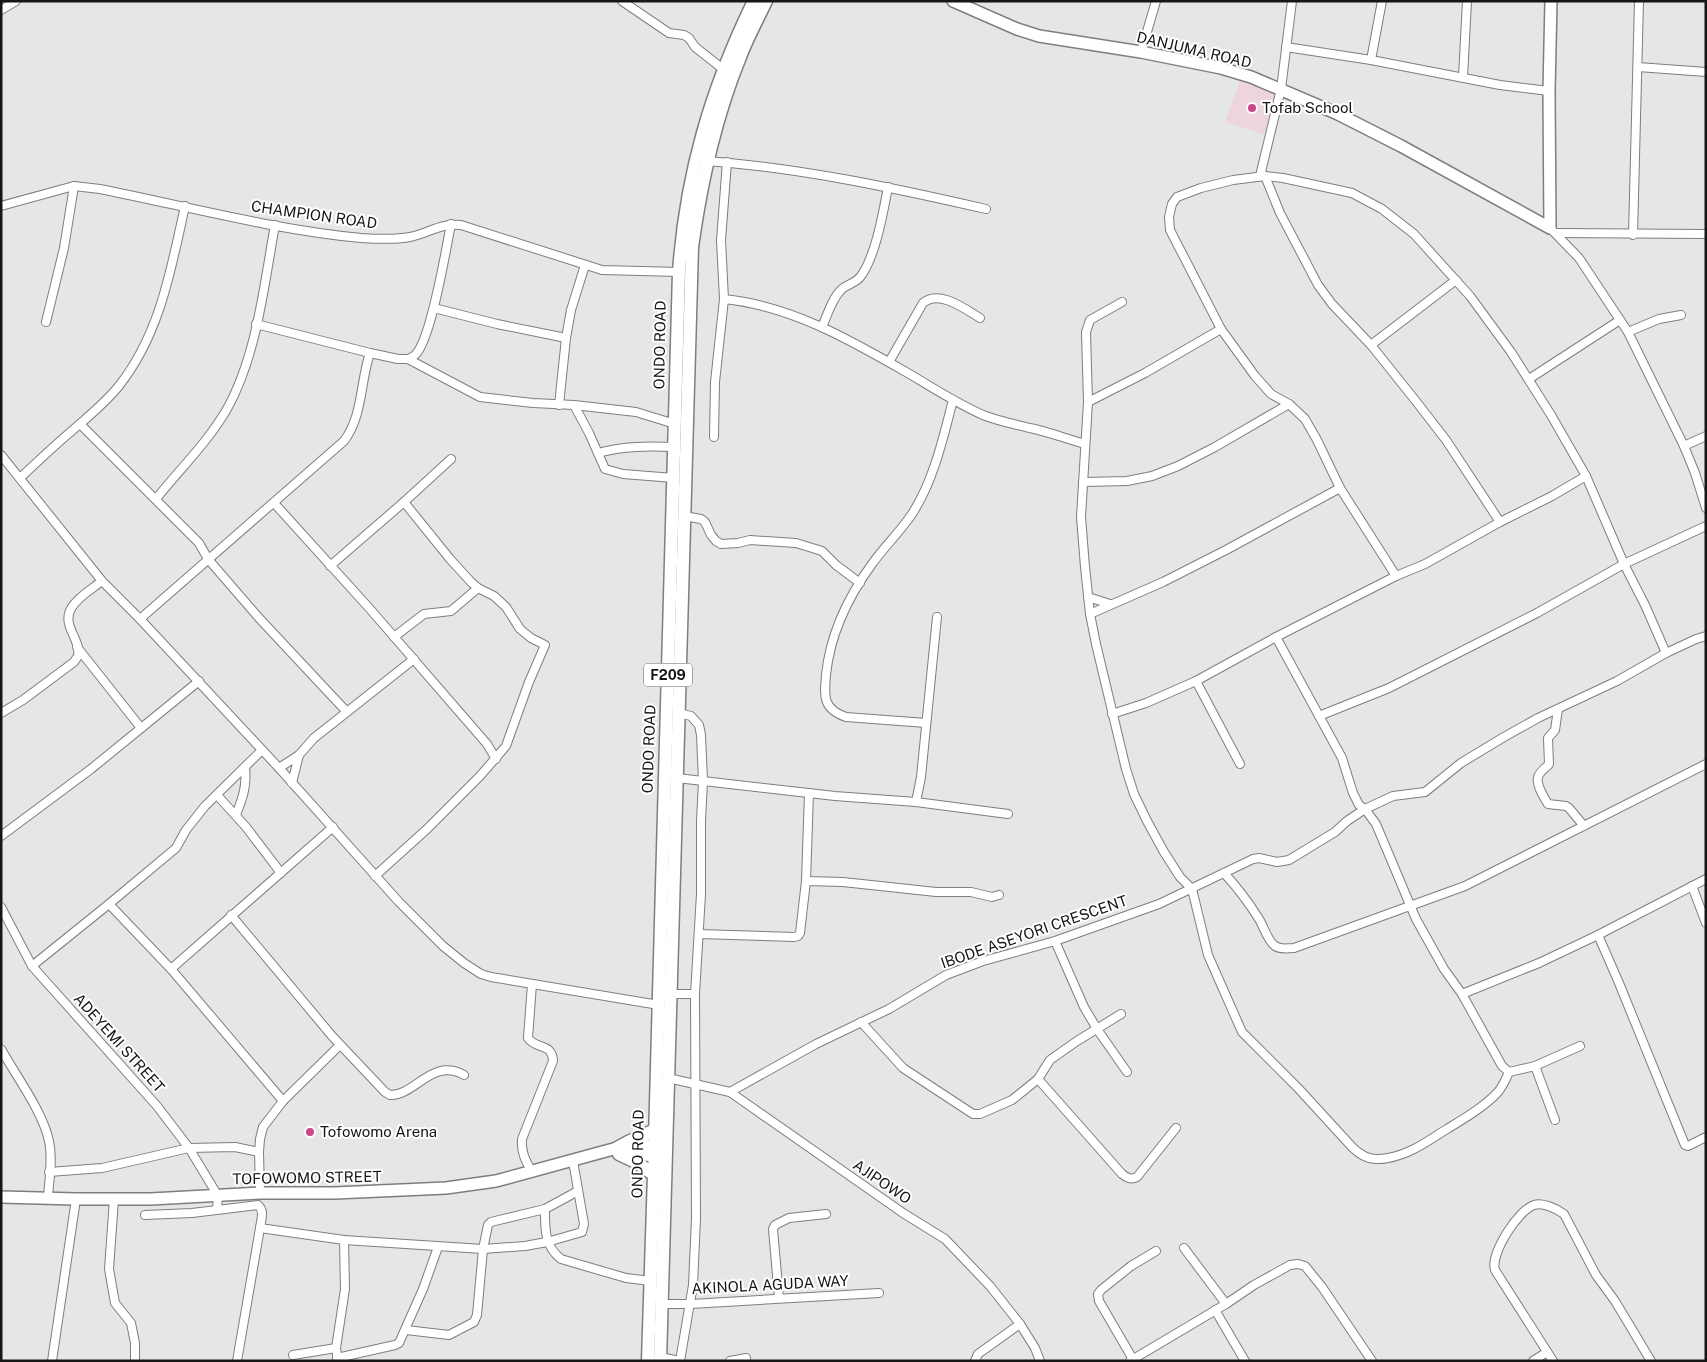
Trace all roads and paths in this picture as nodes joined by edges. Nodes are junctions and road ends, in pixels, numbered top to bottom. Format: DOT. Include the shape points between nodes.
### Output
graph roads {
  1 [pos="16,1"];
  2 [pos="622,1"];
  3 [pos="754,1"];
  4 [pos="766,1"];
  5 [pos="954,1"];
  6 [pos="1156,1"];
  7 [pos="1292,1"];
  8 [pos="1382,1"];
  9 [pos="1467,1"];
  10 [pos="1551,1"];
  11 [pos="1640,1"];
  12 [pos="1,10"];
  13 [pos="1286,47"];
  14 [pos="1141,52"];
  15 [pos="1371,60"];
  16 [pos="1638,67"];
  17 [pos="723,69"];
  18 [pos="1706,72"];
  19 [pos="1463,77"];
  20 [pos="1281,88"];
  21 [pos="1548,91"];
  22 [pos="707,161"];
  23 [pos="727,162"];
  24 [pos="1262,176"];
  25 [pos="74,186"];
  26 [pos="888,187"];
  27 [pos="1,206"];
  28 [pos="185,206"];
  29 [pos="986,209"];
  30 [pos="451,224"];
  31 [pos="275,225"];
  32 [pos="1554,231"];
  33 [pos="1706,234"];
  34 [pos="1633,235"];
  35 [pos="585,265"];
  36 [pos="679,272"];
  37 [pos="1456,280"];
  38 [pos="724,299"];
  39 [pos="1122,302"];
  40 [pos="434,308"];
  41 [pos="1681,315"];
  42 [pos="980,318"];
  43 [pos="1620,320"];
  44 [pos="46,322"];
  45 [pos="256,324"];
  46 [pos="822,327"];
  47 [pos="1221,329"];
  48 [pos="1628,332"];
  49 [pos="566,338"];
  50 [pos="1371,345"];
  51 [pos="370,353"];
  52 [pos="408,359"];
  53 [pos="888,362"];
  54 [pos="1529,378"];
  55 [pos="953,400"];
  56 [pos="1088,402"];
  57 [pos="1289,404"];
  58 [pos="559,405"];
  59 [pos="574,405"];
  60 [pos="80,424"];
  61 [pos="675,424"];
  62 [pos="1706,436"];
  63 [pos="714,437"];
  64 [pos="1085,444"];
  65 [pos="1684,446"];
  66 [pos="674,447"];
  67 [pos="598,453"];
  68 [pos="1,455"];
  69 [pos="451,459"];
  70 [pos="1586,476"];
  71 [pos="20,478"];
  72 [pos="674,478"];
  73 [pos="1083,482"];
  74 [pos="1340,488"];
  75 [pos="156,499"];
  76 [pos="404,502"];
  77 [pos="274,504"];
  78 [pos="1706,508"];
  79 [pos="684,516"];
  80 [pos="1500,522"];
  81 [pos="1706,526"];
  82 [pos="208,559"];
  83 [pos="1624,564"];
  84 [pos="330,566"];
  85 [pos="1396,576"];
  86 [pos="102,582"];
  87 [pos="860,583"];
  88 [pos="478,588"];
  89 [pos="1088,597"];
  90 [pos="1110,604"];
  91 [pos="675,609"];
  92 [pos="1090,614"];
  93 [pos="937,617"];
  94 [pos="140,619"];
  95 [pos="1706,636"];
  96 [pos="394,637"];
  97 [pos="1276,637"];
  98 [pos="77,647"];
  99 [pos="1666,653"];
  100 [pos="414,659"];
  101 [pos="199,681"];
  102 [pos="1196,681"];
  103 [pos="1558,708"];
  104 [pos="346,711"];
  105 [pos="1,713"];
  106 [pos="678,713"];
  107 [pos="1112,714"];
  108 [pos="1319,716"];
  109 [pos="926,723"];
  110 [pos="141,728"];
  111 [pos="262,750"];
  112 [pos="299,755"];
  113 [pos="496,759"];
  114 [pos="1240,764"];
  115 [pos="1706,764"];
  116 [pos="245,767"];
  117 [pos="279,768"];
  118 [pos="677,778"];
  119 [pos="703,781"];
  120 [pos="292,783"];
  121 [pos="809,793"];
  122 [pos="217,795"];
  123 [pos="916,802"];
  124 [pos="1365,809"];
  125 [pos="1008,814"];
  126 [pos="236,815"];
  127 [pos="1584,826"];
  128 [pos="333,827"];
  129 [pos="1,836"];
  130 [pos="281,872"];
  131 [pos="1224,873"];
  132 [pos="375,876"];
  133 [pos="1706,879"];
  134 [pos="806,881"];
  135 [pos="1692,886"];
  136 [pos="1192,889"];
  137 [pos="999,895"];
  138 [pos="109,904"];
  139 [pos="1410,906"];
  140 [pos="1,907"];
  141 [pos="231,915"];
  142 [pos="3,917"];
  143 [pos="1706,923"];
  144 [pos="699,934"];
  145 [pos="1598,935"];
  146 [pos="1055,941"];
  147 [pos="32,966"];
  148 [pos="171,969"];
  149 [pos="532,984"];
  150 [pos="670,994"];
  151 [pos="695,994"];
  152 [pos="1462,994"];
  153 [pos="659,1005"];
  154 [pos="1121,1014"];
  155 [pos="861,1022"];
  156 [pos="1097,1029"];
  157 [pos="340,1045"];
  158 [pos="1580,1046"];
  159 [pos="1,1049"];
  160 [pos="1535,1066"];
  161 [pos="1127,1072"];
  162 [pos="1509,1072"];
  163 [pos="464,1075"];
  164 [pos="668,1078"];
  165 [pos="1038,1079"];
  166 [pos="696,1084"];
  167 [pos="730,1092"];
  168 [pos="283,1101"];
  169 [pos="1555,1120"];
  170 [pos="1176,1128"];
  171 [pos="655,1130"];
  172 [pos="1706,1137"];
  173 [pos="189,1148"];
  174 [pos="660,1150"];
  175 [pos="615,1151"];
  176 [pos="259,1152"];
  177 [pos="573,1161"];
  178 [pos="49,1172"];
  179 [pos="532,1172"];
  180 [pos="654,1175"];
  181 [pos="578,1191"];
  182 [pos="260,1192"];
  183 [pos="218,1196"];
  184 [pos="1,1198"];
  185 [pos="48,1198"];
  186 [pos="114,1199"];
  187 [pos="76,1200"];
  188 [pos="217,1209"];
  189 [pos="545,1209"];
  190 [pos="826,1214"];
  191 [pos="145,1216"];
  192 [pos="260,1228"];
  193 [pos="344,1240"];
  194 [pos="547,1242"];
  195 [pos="438,1247"];
  196 [pos="1184,1248"];
  197 [pos="482,1249"];
  198 [pos="1156,1251"];
  199 [pos="651,1281"];
  200 [pos="879,1293"];
  201 [pos="779,1298"];
  202 [pos="662,1304"];
  203 [pos="691,1304"];
  204 [pos="1226,1304"];
  205 [pos="1215,1310"];
  206 [pos="1020,1324"];
  207 [pos="406,1330"];
  208 [pos="336,1348"];
  209 [pos="1547,1352"];
  210 [pos="293,1355"];
  211 [pos="746,1358"];
  212 [pos="338,1359"];
  213 [pos="656,1360"];
  214 [pos="1132,1360"];
  215 [pos="52,1361"];
  216 [pos="134,1361"];
  217 [pos="237,1361"];
  218 [pos="730,1361"];
  219 [pos="975,1361"];
  220 [pos="1040,1361"];
  221 [pos="1245,1361"];
  222 [pos="1372,1361"];
  223 [pos="1533,1361"];
  224 [pos="1552,1361"];
  225 [pos="1651,1361"];
  1 -- 12 [label="street"];
  2 -- 17 [label="street" via="669,33 689,38 695,47"];
  3 -- 17 [label="main road, ONDO ROAD / F209"];
  4 -- 22 [label="main road, ONDO ROAD / F209" via="729,84"];
  5 -- 14 [label="street, DANJUMA ROAD" via="1039,36"];
  6 -- 14 [label="street"];
  7 -- 13 [label="street"];
  8 -- 15 [label="street"];
  9 -- 19 [label="street"];
  10 -- 21 [label="street"];
  11 -- 16 [label="street"];
  13 -- 15 [label="street"];
  13 -- 20 [label="street"];
  14 -- 20 [label="street, DANJUMA ROAD" via="1221,68"];
  15 -- 19 [label="street"];
  16 -- 18 [label="street"];
  16 -- 34 [label="street"];
  17 -- 36 [label="main road, ONDO ROAD / F209" via="694,166 684,213"];
  19 -- 21 [label="street"];
  20 -- 24 [label="street"];
  20 -- 32 [label="street, DANJUMA ROAD" via="1401,146"];
  21 -- 32 [label="street"];
  22 -- 23 [label="street"];
  22 -- 79 [label="main road, ONDO ROAD / F209" via="692,246"];
  23 -- 26 [label="street"];
  23 -- 38 [label="street" via="721,240"];
  24 -- 37 [label="street" via="1352,193 1382,209 1414,234"];
  24 -- 47 [label="street" via="1201,188 1177,197 1172,204 1170,230"];
  24 -- 50 [label="street" via="1318,285"];
  25 -- 27 [label="street, CHAMPION ROAD"];
  25 -- 28 [label="street, CHAMPION ROAD"];
  25 -- 44 [label="street" via="64,248"];
  26 -- 29 [label="street"];
  26 -- 46 [label="street" via="866,267 856,281 838,294"];
  28 -- 31 [label="street, CHAMPION ROAD"];
  28 -- 60 [label="street" via="171,271 148,337 119,386"];
  30 -- 31 [label="street, CHAMPION ROAD" via="411,237 382,239"];
  30 -- 35 [label="street, CHAMPION ROAD"];
  30 -- 40 [label="street"];
  31 -- 45 [label="street"];
  32 -- 34 [label="street"];
  32 -- 43 [label="street" via="1579,258"];
  33 -- 34 [label="street"];
  35 -- 36 [label="street, CHAMPION ROAD" via="602,270"];
  35 -- 49 [label="street"];
  36 -- 61 [label="main road, ONDO ROAD / F209"];
  37 -- 50 [label="street"];
  37 -- 54 [label="street"];
  38 -- 46 [label="street" via="784,311"];
  38 -- 63 [label="street" via="715,382"];
  39 -- 56 [label="street" via="1094,317 1088,324"];
  40 -- 49 [label="street"];
  40 -- 52 [label="street" via="421,346 416,355"];
  41 -- 48 [label="street" via="1659,319"];
  42 -- 53 [label="street" via="948,301 928,298"];
  43 -- 48 [label="street"];
  43 -- 54 [label="street"];
  45 -- 51 [label="street"];
  45 -- 75 [label="street" via="246,360 226,409 213,430"];
  46 -- 53 [label="street"];
  47 -- 56 [label="street"];
  47 -- 57 [label="street" via="1271,394"];
  48 -- 65 [label="street"];
  49 -- 58 [label="street"];
  50 -- 80 [label="street" via="1446,440"];
  51 -- 52 [label="street"];
  51 -- 77 [label="street" via="356,420 350,432"];
  52 -- 58 [label="street" via="480,397"];
  53 -- 55 [label="street"];
  54 -- 70 [label="street"];
  55 -- 64 [label="street" via="1001,422"];
  55 -- 87 [label="street" via="926,487 912,514"];
  56 -- 64 [label="street"];
  57 -- 73 [label="street" via="1215,447 1152,476 1127,481"];
  57 -- 74 [label="street" via="1305,419"];
  58 -- 59 [label="street"];
  59 -- 61 [label="street" via="636,412"];
  59 -- 67 [label="street"];
  60 -- 71 [label="street"];
  60 -- 75 [label="street"];
  61 -- 66 [label="main road, ONDO ROAD / F209"];
  62 -- 65 [label="street"];
  64 -- 73 [label="street"];
  65 -- 78 [label="street"];
  66 -- 67 [label="street" via="615,448"];
  66 -- 72 [label="main road, ONDO ROAD / F209"];
  67 -- 72 [label="street" via="605,469 610,472"];
  68 -- 71 [label="street"];
  69 -- 76 [label="street"];
  70 -- 80 [label="street"];
  70 -- 83 [label="street"];
  71 -- 86 [label="street"];
  72 -- 91 [label="main road, ONDO ROAD / F209"];
  73 -- 89 [label="street" via="1082,517"];
  74 -- 85 [label="street"];
  74 -- 90 [label="street" via="1163,582"];
  75 -- 82 [label="street" via="199,544"];
  76 -- 84 [label="street"];
  76 -- 88 [label="street"];
  77 -- 82 [label="street"];
  77 -- 84 [label="street"];
  79 -- 87 [label="street" via="702,519 711,536 721,544 760,540 796,543 822,550"];
  79 -- 91 [label="main road, ONDO ROAD / F209"];
  80 -- 85 [label="street" via="1425,564"];
  81 -- 83 [label="street"];
  82 -- 94 [label="street"];
  82 -- 104 [label="street"];
  83 -- 99 [label="street"];
  83 -- 108 [label="street" via="1389,688"];
  84 -- 96 [label="street"];
  85 -- 97 [label="street"];
  86 -- 94 [label="street"];
  86 -- 98 [label="street" via="77,601 68,615"];
  87 -- 109 [label="street" via="842,616 828,654 825,699 829,708 846,717"];
  88 -- 96 [label="street" via="451,611 424,614"];
  88 -- 113 [label="street" via="506,607 520,629 546,645 506,746"];
  89 -- 90 [label="street"];
  89 -- 92 [label="street"];
  90 -- 92 [label="street"];
  91 -- 106 [label="main road, ONDO ROAD / F209"];
  91 -- 153 [label="main road, ONDO ROAD / F209"];
  92 -- 107 [label="street"];
  93 -- 109 [label="street"];
  94 -- 101 [label="street"];
  95 -- 99 [label="street, IBODE ASEYORI CRESCENT"];
  96 -- 100 [label="street"];
  97 -- 102 [label="street"];
  97 -- 108 [label="street"];
  98 -- 105 [label="street" via="78,655 74,662"];
  98 -- 110 [label="street"];
  99 -- 103 [label="street, IBODE ASEYORI CRESCENT"];
  100 -- 104 [label="street"];
  100 -- 113 [label="street" via="487,744"];
  101 -- 110 [label="street"];
  101 -- 111 [label="street"];
  102 -- 107 [label="street"];
  102 -- 114 [label="street"];
  103 -- 124 [label="street, IBODE ASEYORI CRESCENT" via="1461,764 1425,792 1393,796"];
  103 -- 127 [label="street" via="1555,730 1548,738 1549,764 1539,774 1538,780 1548,804 1566,806"];
  104 -- 112 [label="street"];
  106 -- 118 [label="main road, ONDO ROAD / F209"];
  106 -- 119 [label="street" via="691,716 699,724"];
  107 -- 136 [label="street" via="1126,769 1146,821"];
  108 -- 124 [label="street" via="1342,758 1353,794"];
  109 -- 123 [label="street"];
  110 -- 129 [label="street"];
  111 -- 116 [label="street"];
  111 -- 117 [label="street"];
  112 -- 117 [label="street"];
  112 -- 120 [label="street"];
  113 -- 132 [label="street"];
  115 -- 127 [label="street"];
  116 -- 122 [label="street"];
  116 -- 126 [label="street" via="244,796"];
  117 -- 120 [label="street"];
  118 -- 119 [label="street"];
  118 -- 150 [label="main road, ONDO ROAD / F209"];
  119 -- 121 [label="street"];
  119 -- 144 [label="street"];
  120 -- 128 [label="street"];
  121 -- 123 [label="street"];
  121 -- 134 [label="street"];
  122 -- 126 [label="street"];
  122 -- 138 [label="street" via="186,830 176,848"];
  123 -- 125 [label="street"];
  124 -- 131 [label="street, IBODE ASEYORI CRESCENT" via="1289,860 1253,859"];
  124 -- 139 [label="street" via="1376,824"];
  126 -- 130 [label="street"];
  127 -- 139 [label="street" via="1465,886"];
  128 -- 130 [label="street"];
  128 -- 132 [label="street"];
  130 -- 141 [label="street"];
  131 -- 136 [label="street, IBODE ASEYORI CRESCENT"];
  131 -- 139 [label="street" via="1259,918 1273,943 1283,949 1294,948"];
  132 -- 149 [label="street" via="436,940 464,963 481,974"];
  133 -- 135 [label="street"];
  134 -- 137 [label="street" via="970,892 992,897"];
  134 -- 144 [label="street" via="798,936"];
  135 -- 143 [label="street"];
  135 -- 145 [label="street"];
  136 -- 146 [label="street, IBODE ASEYORI CRESCENT"];
  136 -- 162 [label="street" via="1208,955 1242,1032 1362,1156 1388,1159 1422,1145 1490,1100"];
  138 -- 147 [label="street"];
  138 -- 148 [label="street"];
  139 -- 152 [label="street" via="1440,962"];
  140 -- 142 [label="street, ADEYEMI STREET"];
  141 -- 148 [label="street"];
  141 -- 157 [label="street"];
  142 -- 147 [label="street, ADEYEMI STREET"];
  144 -- 151 [label="street"];
  145 -- 152 [label="street" via="1539,964"];
  145 -- 172 [label="street" via="1683,1141 1688,1146"];
  146 -- 155 [label="street, IBODE ASEYORI CRESCENT" via="946,975"];
  146 -- 156 [label="street"];
  147 -- 173 [label="street, ADEYEMI STREET" via="157,1106"];
  148 -- 168 [label="street"];
  149 -- 153 [label="street"];
  149 -- 179 [label="street" via="528,1038 530,1042 548,1048 553,1061 522,1139 521,1149"];
  150 -- 151 [label="street"];
  150 -- 164 [label="main road, ONDO ROAD / F209"];
  151 -- 166 [label="street"];
  152 -- 162 [label="street" via="1502,1066"];
  153 -- 171 [label="main road, ONDO ROAD / F209"];
  154 -- 156 [label="street"];
  155 -- 165 [label="street" via="898,1064 973,1114 1012,1100"];
  155 -- 167 [label="street, IBODE ASEYORI CRESCENT"];
  156 -- 161 [label="street"];
  156 -- 165 [label="street" via="1050,1060"];
  157 -- 163 [label="street" via="390,1095 400,1093 440,1071"];
  157 -- 168 [label="street"];
  158 -- 160 [label="street"];
  159 -- 178 [label="street" via="46,1129 50,1142"];
  160 -- 162 [label="street"];
  160 -- 169 [label="street"];
  164 -- 166 [label="street, AJIPOWO"];
  164 -- 174 [label="main road, ONDO ROAD / F209"];
  165 -- 170 [label="street" via="1128,1179 1137,1177"];
  166 -- 167 [label="street, AJIPOWO"];
  166 -- 203 [label="street" via="696,1219"];
  167 -- 206 [label="street, AJIPOWO" via="945,1239 990,1286"];
  168 -- 176 [label="street" via="263,1127"];
  171 -- 174 [label="main road, ONDO ROAD / F209"];
  171 -- 175 [label="main road"];
  173 -- 176 [label="street" via="235,1147"];
  173 -- 178 [label="street" via="102,1168"];
  173 -- 183 [label="street, ADEYEMI STREET"];
  174 -- 175 [label="street, TOFOWOMO STREET"];
  174 -- 180 [label="main road, ONDO ROAD / F209"];
  174 -- 202 [label="main road, ONDO ROAD / F209"];
  175 -- 177 [label="street, TOFOWOMO STREET"];
  175 -- 180 [label="main road"];
  176 -- 182 [label="street"];
  177 -- 179 [label="street, TOFOWOMO STREET"];
  177 -- 181 [label="street"];
  178 -- 185 [label="street"];
  179 -- 182 [label="street, TOFOWOMO STREET" via="446,1188 335,1193"];
  180 -- 199 [label="main road, ONDO ROAD / F209"];
  181 -- 189 [label="street"];
  181 -- 194 [label="street" via="584,1224 582,1232"];
  182 -- 183 [label="street, TOFOWOMO STREET"];
  183 -- 186 [label="street, TOFOWOMO STREET"];
  183 -- 188 [label="street"];
  184 -- 185 [label="street, TOFOWOMO STREET"];
  185 -- 187 [label="street, TOFOWOMO STREET"];
  186 -- 187 [label="street, TOFOWOMO STREET"];
  186 -- 216 [label="street" via="109,1269 115,1303 131,1323"];
  187 -- 215 [label="street"];
  188 -- 191 [label="street"];
  188 -- 192 [label="street" via="258,1205 262,1210"];
  189 -- 194 [label="street"];
  189 -- 197 [label="street" via="491,1222 485,1230"];
  190 -- 201 [label="street" via="789,1218 774,1225"];
  192 -- 193 [label="street"];
  192 -- 217 [label="street"];
  193 -- 195 [label="street"];
  193 -- 208 [label="street" via="345,1289"];
  194 -- 197 [label="street"];
  194 -- 199 [label="street" via="556,1255 570,1263"];
  195 -- 197 [label="street"];
  195 -- 207 [label="street"];
  196 -- 204 [label="street"];
  197 -- 207 [label="street" via="474,1322 449,1335"];
  198 -- 214 [label="street" via="1131,1266 1098,1294"];
  199 -- 213 [label="main road, ONDO ROAD / F209"];
  200 -- 201 [label="street, AKINOLA AGUDA WAY"];
  201 -- 203 [label="street, AKINOLA AGUDA WAY"];
  202 -- 203 [label="street, AKINOLA AGUDA WAY"];
  202 -- 213 [label="main road, ONDO ROAD / F209"];
  203 -- 213 [label="street" via="680,1361"];
  204 -- 205 [label="street"];
  204 -- 222 [label="street" via="1290,1265 1305,1266"];
  205 -- 214 [label="street"];
  205 -- 221 [label="street"];
  206 -- 219 [label="street" via="978,1354"];
  206 -- 220 [label="street, AJIPOWO"];
  207 -- 212 [label="street" via="395,1345"];
  208 -- 210 [label="street"];
  208 -- 212 [label="street"];
  209 -- 223 [label="street"];
  209 -- 224 [label="street"];
  209 -- 225 [label="street" via="1493,1264 1504,1238 1526,1210 1534,1205 1544,1205 1564,1214 1596,1275"];
  211 -- 218 [label="street"];
}
